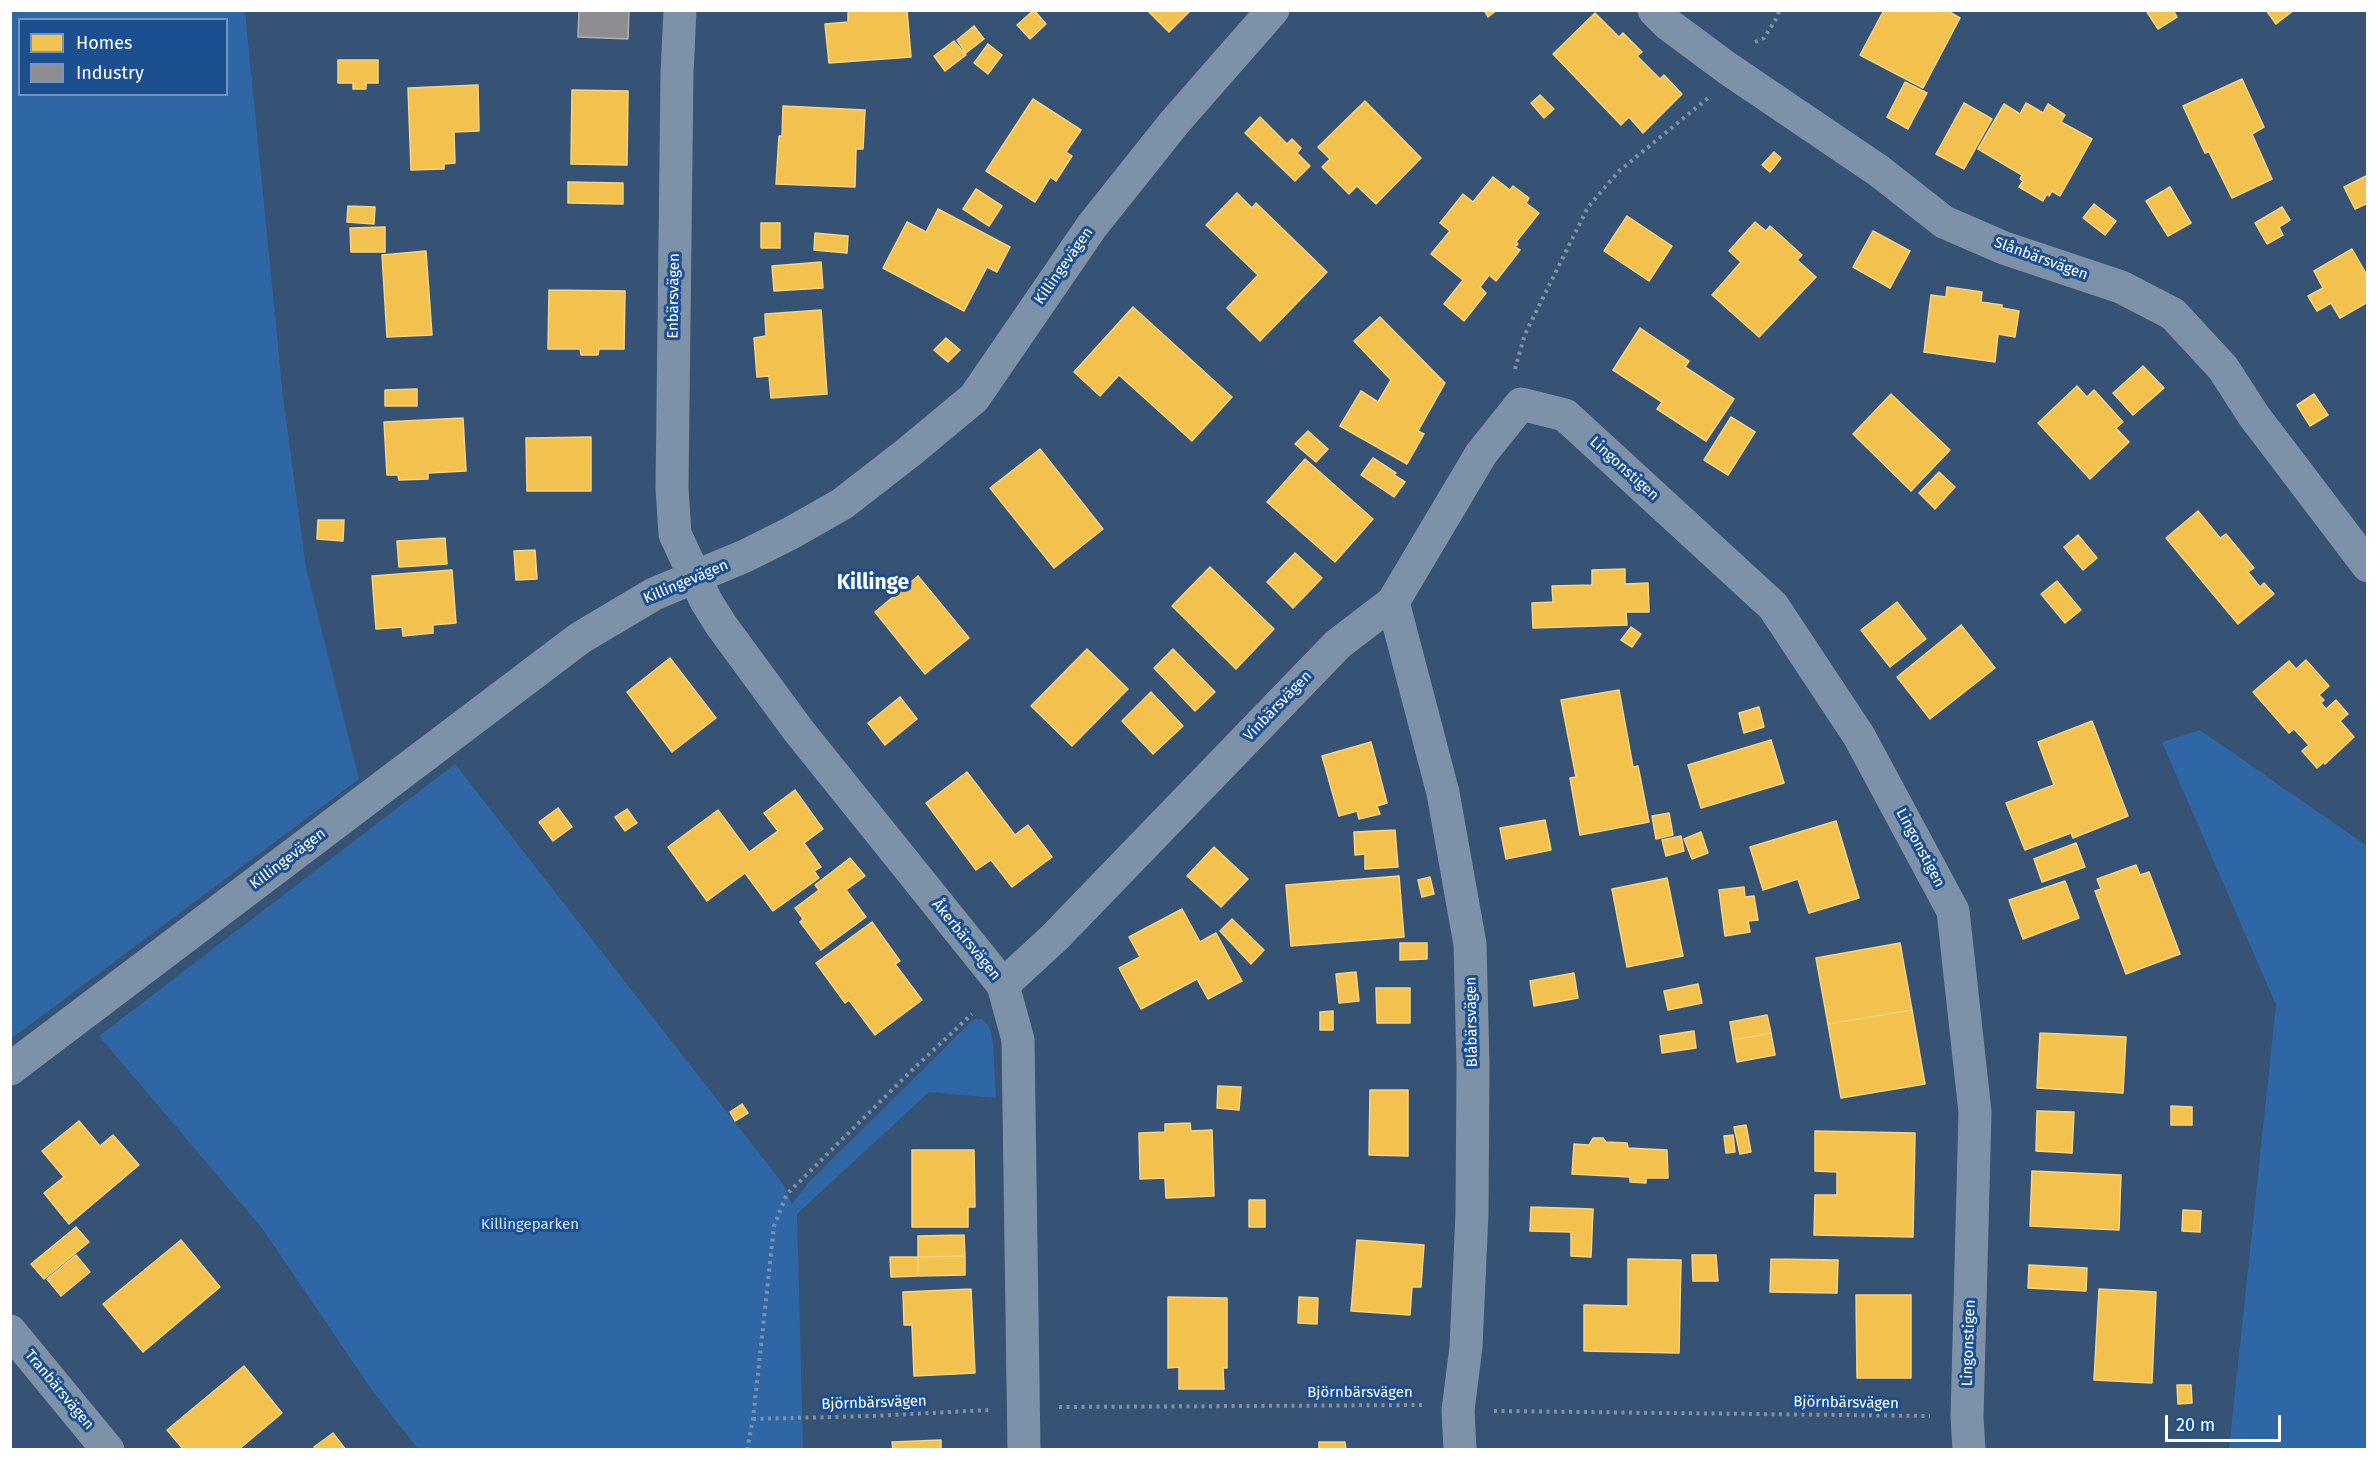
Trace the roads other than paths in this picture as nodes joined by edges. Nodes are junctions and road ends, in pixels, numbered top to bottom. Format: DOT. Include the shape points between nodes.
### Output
graph roads {
  1 [pos="680,10"];
  2 [pos="1273,10"];
  3 [pos="1654,10"];
  4 [pos="1521,404"];
  5 [pos="2367,566"];
  6 [pos="695,578"];
  7 [pos="1394,602"];
  8 [pos="1003,985"];
  9 [pos="10,1069"];
  10 [pos="10,1331"];
  11 [pos="108,1449"];
  12 [pos="1024,1449"];
  13 [pos="1460,1449"];
  14 [pos="1969,1449"];
  1 -- 6 [label="street, Enbärsvägen" via="672,509 675,534"];
  2 -- 6 [label="street, Killingevägen" via="1174,123 1092,226 974,398 842,504"];
  3 -- 5 [label="street, Slånbärsvägen" via="1727,68 1879,171 1944,222 2004,248 2121,288 2173,314 2223,368 2254,416"];
  4 -- 7 [label="street, Vinbärsvägen" via="1481,454"];
  4 -- 14 [label="street, Lingonstigen" via="1565,416 1773,606 1859,736 1953,911 1975,1112"];
  6 -- 8 [label="street, Åkerbärsvägen" via="721,625 798,730"];
  6 -- 9 [label="street, Killingevägen" via="654,594 580,638"];
  7 -- 8 [label="street, Vinbärsvägen" via="1338,645 1055,937"];
  7 -- 13 [label="street, Blåbärsvägen" via="1443,793 1470,944 1472,1213 1466,1347 1458,1410"];
  8 -- 12 [label="street, Åkerbärsvägen" via="1017,1040"];
  10 -- 11 [label="street, Tranbärsvägen"];
}
